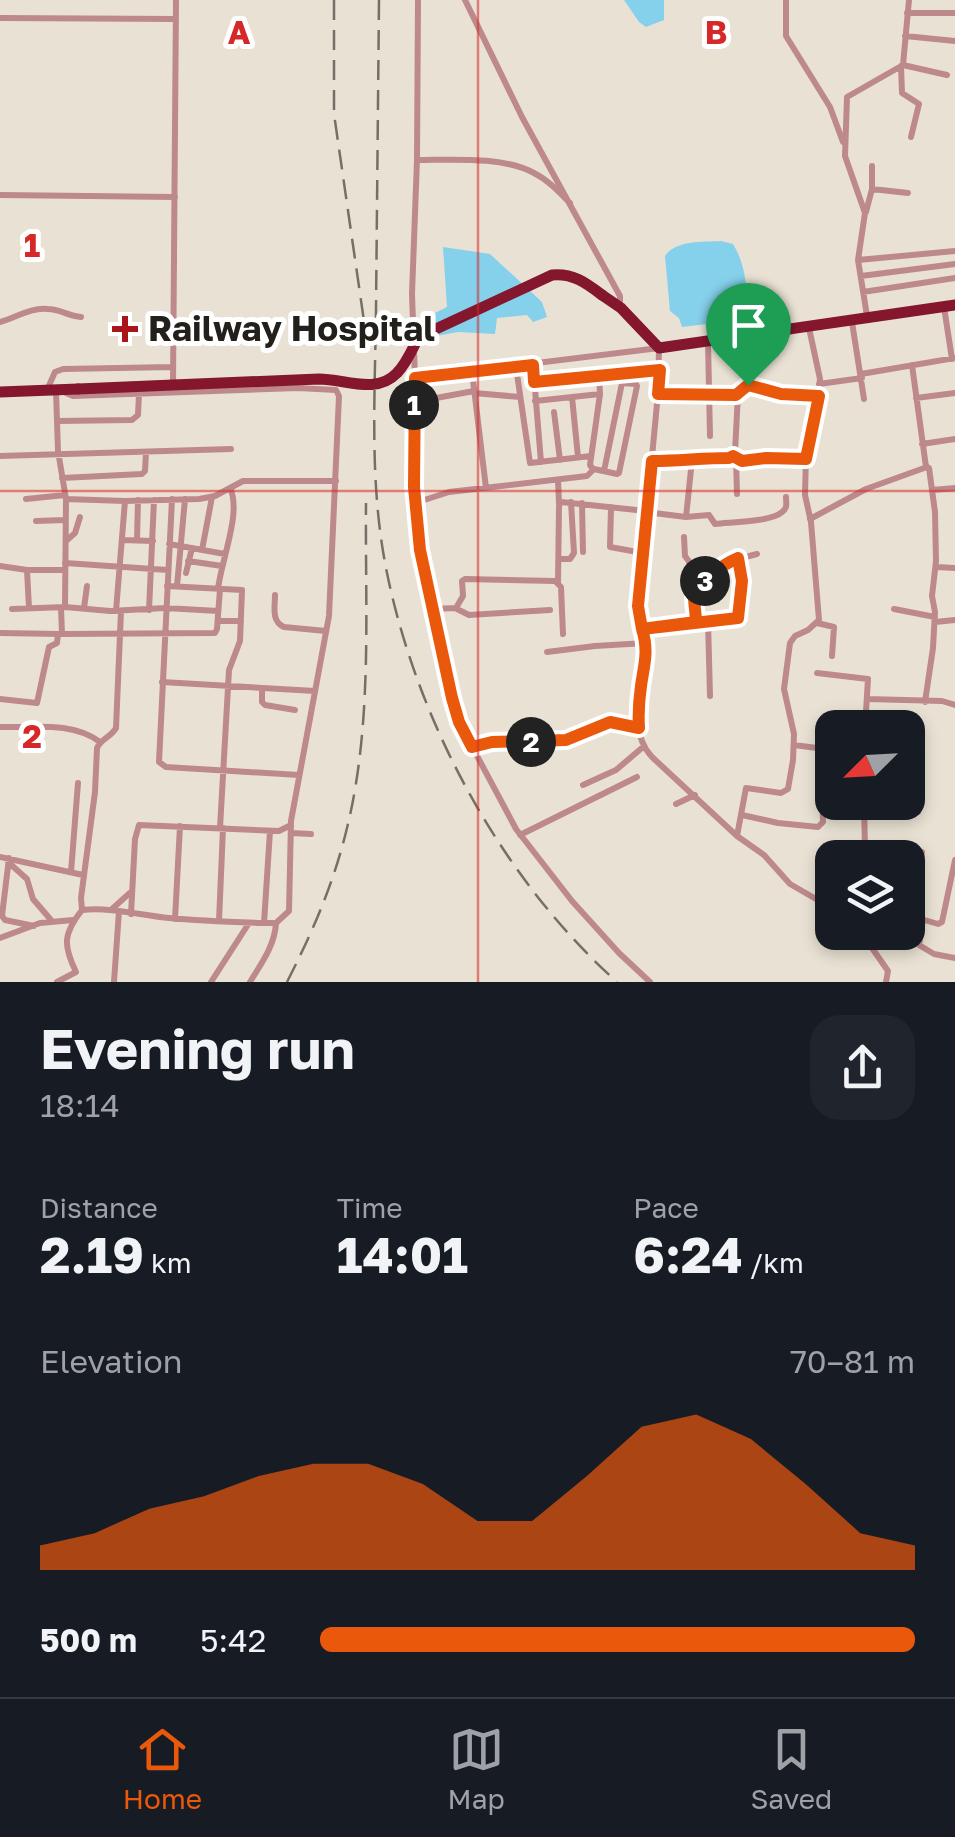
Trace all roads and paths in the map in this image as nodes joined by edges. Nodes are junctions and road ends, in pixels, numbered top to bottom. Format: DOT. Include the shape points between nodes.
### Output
graph roads {
  1 [pos="176,0"];
  2 [pos="418,0"];
  3 [pos="464,0"];
  4 [pos="786,0"];
  5 [pos="908,0"];
  6 [pos="907,13"];
  7 [pos="955,13"];
  8 [pos="0,18"];
  9 [pos="176,18"];
  10 [pos="905,36"];
  11 [pos="955,41"];
  12 [pos="902,65"];
  13 [pos="947,75"];
  14 [pos="911,137"];
  15 [pos="846,148"];
  16 [pos="417,160"];
  17 [pos="872,166"];
  18 [pos="872,189"];
  19 [pos="908,193"];
  20 [pos="0,195"];
  21 [pos="175,197"];
  22 [pos="570,203"];
  23 [pos="866,213"];
  24 [pos="955,251"];
  25 [pos="858,260"];
  26 [pos="955,264"];
  27 [pos="860,276"];
  28 [pos="955,278"];
  29 [pos="863,292"];
  30 [pos="949,306"];
  31 [pos="620,308"];
  32 [pos="80,317"];
  33 [pos="868,318"];
  34 [pos="852,320"];
  35 [pos="0,322"];
  36 [pos="809,326"];
  37 [pos="708,341"];
  38 [pos="659,348"];
  39 [pos="953,359"];
  40 [pos="533,365"];
  41 [pos="912,365"];
  42 [pos="516,366"];
  43 [pos="173,367"];
  44 [pos="660,370"];
  45 [pos="472,372"];
  46 [pos="599,376"];
  47 [pos="861,376"];
  48 [pos="415,378"];
  49 [pos="534,382"];
  50 [pos="820,384"];
  51 [pos="52,390"];
  52 [pos="0,392"];
  53 [pos="173,392"];
  54 [pos="474,392"];
  55 [pos="955,392"];
  56 [pos="138,394"];
  57 [pos="600,394"];
  58 [pos="658,394"];
  59 [pos="738,394"];
  60 [pos="710,395"];
  61 [pos="520,396"];
  62 [pos="572,396"];
  63 [pos="819,396"];
  64 [pos="436,398"];
  65 [pos="916,398"];
  66 [pos="534,400"];
  67 [pos="864,400"];
  68 [pos="554,412"];
  69 [pos="57,421"];
  70 [pos="710,436"];
  71 [pos="955,440"];
  72 [pos="922,444"];
  73 [pos="230,449"];
  74 [pos="146,452"];
  75 [pos="58,454"];
  76 [pos="0,456"];
  77 [pos="591,456"];
  78 [pos="578,457"];
  79 [pos="735,457"];
  80 [pos="806,459"];
  81 [pos="560,460"];
  82 [pos="652,461"];
  83 [pos="541,462"];
  84 [pos="691,462"];
  85 [pos="926,467"];
  86 [pos="594,468"];
  87 [pos="604,471"];
  88 [pos="62,478"];
  89 [pos="558,480"];
  90 [pos="336,481"];
  91 [pos="230,488"];
  92 [pos="486,488"];
  93 [pos="955,488"];
  94 [pos="932,490"];
  95 [pos="737,494"];
  96 [pos="66,497"];
  97 [pos="212,497"];
  98 [pos="786,497"];
  99 [pos="26,499"];
  100 [pos="172,499"];
  101 [pos="185,499"];
  102 [pos="138,500"];
  103 [pos="154,500"];
  104 [pos="125,501"];
  105 [pos="571,502"];
  106 [pos="415,503"];
  107 [pos="582,503"];
  108 [pos="559,505"];
  109 [pos="611,507"];
  110 [pos="646,512"];
  111 [pos="80,517"];
  112 [pos="686,517"];
  113 [pos="810,519"];
  114 [pos="66,520"];
  115 [pos="36,522"];
  116 [pos="684,537"];
  117 [pos="122,540"];
  118 [pos="137,540"];
  119 [pos="153,541"];
  120 [pos="66,542"];
  121 [pos="170,544"];
  122 [pos="181,546"];
  123 [pos="192,548"];
  124 [pos="202,550"];
  125 [pos="583,552"];
  126 [pos="643,553"];
  127 [pos="225,554"];
  128 [pos="757,554"];
  129 [pos="738,558"];
  130 [pos="558,559"];
  131 [pos="188,562"];
  132 [pos="0,566"];
  133 [pos="222,566"];
  134 [pos="65,567"];
  135 [pos="936,567"];
  136 [pos="120,568"];
  137 [pos="955,568"];
  138 [pos="27,570"];
  139 [pos="152,570"];
  140 [pos="168,570"];
  141 [pos="186,573"];
  142 [pos="558,583"];
  143 [pos="699,585"];
  144 [pos="87,586"];
  145 [pos="167,586"];
  146 [pos="177,586"];
  147 [pos="219,589"];
  148 [pos="275,594"];
  149 [pos="29,608"];
  150 [pos="63,608"];
  151 [pos="84,608"];
  152 [pos="165,608"];
  153 [pos="456,608"];
  154 [pos="894,608"];
  155 [pos="12,609"];
  156 [pos="434,609"];
  157 [pos="119,610"];
  158 [pos="149,610"];
  159 [pos="550,610"];
  160 [pos="218,611"];
  161 [pos="935,619"];
  162 [pos="955,620"];
  163 [pos="218,621"];
  164 [pos="241,621"];
  165 [pos="708,621"];
  166 [pos="696,622"];
  167 [pos="817,624"];
  168 [pos="642,629"];
  169 [pos="326,630"];
  170 [pos="0,633"];
  171 [pos="166,633"];
  172 [pos="60,634"];
  173 [pos="120,634"];
  174 [pos="562,634"];
  175 [pos="646,643"];
  176 [pos="548,652"];
  177 [pos="832,656"];
  178 [pos="816,673"];
  179 [pos="162,682"];
  180 [pos="228,686"];
  181 [pos="262,688"];
  182 [pos="314,691"];
  183 [pos="710,696"];
  184 [pos="0,699"];
  185 [pos="867,699"];
  186 [pos="924,702"];
  187 [pos="955,704"];
  188 [pos="296,710"];
  189 [pos="866,710"];
  190 [pos="0,726"];
  191 [pos="639,728"];
  192 [pos="100,742"];
  193 [pos="794,745"];
  194 [pos="472,747"];
  195 [pos="643,747"];
  196 [pos="815,748"];
  197 [pos="223,770"];
  198 [pos="299,775"];
  199 [pos="637,777"];
  200 [pos="78,784"];
  201 [pos="583,785"];
  202 [pos="695,795"];
  203 [pos="676,804"];
  204 [pos="742,816"];
  205 [pos="823,820"];
  206 [pos="180,826"];
  207 [pos="222,828"];
  208 [pos="291,829"];
  209 [pos="270,830"];
  210 [pos="311,834"];
  211 [pos="520,834"];
  212 [pos="737,836"];
  213 [pos="6,859"];
  214 [pos="955,860"];
  215 [pos="72,872"];
  216 [pos="83,875"];
  217 [pos="952,885"];
  218 [pos="132,891"];
  219 [pos="815,898"];
  220 [pos="82,910"];
  221 [pos="115,910"];
  222 [pos="131,914"];
  223 [pos="175,918"];
  224 [pos="74,920"];
  225 [pos="925,920"];
  226 [pos="52,921"];
  227 [pos="219,921"];
  228 [pos="249,922"];
  229 [pos="276,923"];
  230 [pos="264,924"];
  231 [pos="34,926"];
  232 [pos="0,938"];
  233 [pos="925,949"];
  234 [pos="873,950"];
  235 [pos="955,958"];
  236 [pos="76,972"];
  237 [pos="57,982"];
  238 [pos="81,982"];
  239 [pos="114,982"];
  240 [pos="211,982"];
  241 [pos="250,982"];
  242 [pos="650,982"];
  243 [pos="886,982"];
  1 -- 9 [label="street"];
  2 -- 16 [label="street"];
  3 -- 22 [label="street"];
  4 -- 15 [label="street" via="786,36"];
  5 -- 6 [label="street"];
  6 -- 7 [label="street"];
  6 -- 10 [label="street"];
  8 -- 9 [label="street"];
  9 -- 21 [label="street"];
  10 -- 11 [label="street"];
  10 -- 12 [label="street"];
  12 -- 13 [label="street"];
  12 -- 14 [label="street" via="902,93 919,104"];
  12 -- 15 [label="street" via="847,98"];
  15 -- 23 [label="street"];
  16 -- 22 [label="street" via="532,171"];
  16 -- 48 [label="street"];
  17 -- 18 [label="street"];
  18 -- 19 [label="street"];
  18 -- 23 [label="street"];
  20 -- 21 [label="street"];
  21 -- 43 [label="street"];
  22 -- 31 [label="street" via="620,296"];
  23 -- 25 [label="street"];
  24 -- 25 [label="street"];
  25 -- 27 [label="street"];
  26 -- 27 [label="street"];
  27 -- 29 [label="street"];
  28 -- 29 [label="street"];
  29 -- 33 [label="street"];
  30 -- 33 [label="highway"];
  30 -- 39 [label="street"];
  31 -- 38 [label="highway"];
  31 -- 51 [label="highway, bridge" via="574,277 552,275 418,338 398,373 372,386 319,379"];
  32 -- 35 [label="street" via="44,308"];
  33 -- 34 [label="highway"];
  34 -- 36 [label="highway"];
  34 -- 47 [label="street"];
  36 -- 37 [label="highway"];
  36 -- 50 [label="street"];
  37 -- 38 [label="highway"];
  37 -- 60 [label="street"];
  38 -- 40 [label="street"];
  38 -- 44 [label="street"];
  39 -- 41 [label="street"];
  40 -- 42 [label="street"];
  40 -- 49 [label="street"];
  41 -- 47 [label="street"];
  41 -- 65 [label="street"];
  42 -- 45 [label="street"];
  42 -- 61 [label="street"];
  43 -- 51 [label="street" via="63,369 54,375"];
  43 -- 53 [label="street"];
  44 -- 46 [label="street"];
  44 -- 58 [label="street"];
  45 -- 48 [label="street"];
  45 -- 54 [label="street"];
  46 -- 49 [label="street"];
  46 -- 57 [label="street"];
  47 -- 50 [label="street"];
  47 -- 67 [label="street"];
  48 -- 106 [label="street"];
  49 -- 66 [label="street"];
  50 -- 63 [label="street"];
  51 -- 52 [label="highway"];
  51 -- 56 [label="street" via="73,396"];
  51 -- 69 [label="street"];
  53 -- 56 [label="street"];
  53 -- 90 [label="street" via="336,390"];
  54 -- 61 [label="street"];
  54 -- 64 [label="street"];
  54 -- 92 [label="street"];
  55 -- 65 [label="street"];
  56 -- 69 [label="street" via="132,420"];
  57 -- 62 [label="street"];
  57 -- 77 [label="street"];
  58 -- 60 [label="street"];
  58 -- 82 [label="street"];
  59 -- 60 [label="street"];
  59 -- 63 [label="street" via="748,385"];
  59 -- 79 [label="street"];
  60 -- 70 [label="street"];
  61 -- 83 [label="street" via="529,461"];
  62 -- 66 [label="street"];
  62 -- 78 [label="street"];
  63 -- 80 [label="street"];
  65 -- 72 [label="street"];
  66 -- 83 [label="street"];
  68 -- 81 [label="street"];
  69 -- 75 [label="street"];
  71 -- 72 [label="street"];
  72 -- 85 [label="street"];
  73 -- 74 [label="street"];
  74 -- 75 [label="street"];
  74 -- 88 [label="street" via="142,474"];
  75 -- 76 [label="street"];
  75 -- 88 [label="street"];
  77 -- 78 [label="street"];
  77 -- 86 [label="street"];
  78 -- 81 [label="street"];
  79 -- 80 [label="street"];
  79 -- 84 [label="street"];
  79 -- 95 [label="street"];
  80 -- 113 [label="street"];
  81 -- 83 [label="street"];
  82 -- 84 [label="street"];
  82 -- 110 [label="street"];
  84 -- 112 [label="street"];
  85 -- 94 [label="street"];
  85 -- 113 [label="street"];
  86 -- 87 [label="street"];
  86 -- 89 [label="street" via="586,476"];
  87 -- 87 [label="street" via="619,473 636,384 622,383"];
  88 -- 96 [label="street"];
  89 -- 92 [label="street"];
  89 -- 108 [label="street"];
  90 -- 91 [label="street" via="243,481"];
  90 -- 169 [label="street"];
  91 -- 97 [label="street"];
  91 -- 127 [label="street" via="234,514"];
  92 -- 106 [label="street"];
  93 -- 94 [label="street"];
  94 -- 135 [label="street"];
  96 -- 99 [label="street"];
  96 -- 104 [label="street"];
  96 -- 114 [label="street"];
  97 -- 101 [label="street"];
  97 -- 124 [label="street"];
  98 -- 112 [label="street" via="785,510 767,518 714,524 709,515"];
  100 -- 101 [label="street"];
  100 -- 103 [label="street"];
  100 -- 121 [label="street"];
  101 -- 122 [label="street"];
  102 -- 103 [label="street"];
  102 -- 104 [label="street"];
  102 -- 118 [label="street"];
  103 -- 119 [label="street"];
  104 -- 117 [label="street"];
  105 -- 107 [label="street"];
  105 -- 108 [label="street"];
  105 -- 130 [label="street" via="574,552"];
  106 -- 156 [label="street"];
  107 -- 109 [label="street"];
  107 -- 125 [label="street"];
  108 -- 130 [label="street"];
  109 -- 110 [label="street"];
  109 -- 126 [label="street" via="609,545"];
  110 -- 112 [label="street"];
  110 -- 126 [label="street"];
  111 -- 120 [label="street"];
  113 -- 167 [label="street"];
  114 -- 115 [label="street"];
  114 -- 120 [label="street"];
  116 -- 143 [label="street"];
  117 -- 118 [label="street"];
  117 -- 136 [label="street"];
  118 -- 119 [label="street"];
  119 -- 139 [label="street"];
  120 -- 134 [label="street"];
  121 -- 122 [label="street"];
  121 -- 140 [label="street"];
  122 -- 123 [label="street"];
  122 -- 146 [label="street"];
  123 -- 124 [label="street"];
  123 -- 131 [label="street"];
  124 -- 127 [label="street"];
  126 -- 168 [label="street"];
  127 -- 133 [label="street"];
  128 -- 129 [label="street"];
  129 -- 143 [label="street"];
  129 -- 165 [label="street" via="739,616"];
  130 -- 142 [label="street"];
  131 -- 133 [label="street"];
  131 -- 141 [label="street"];
  132 -- 138 [label="street"];
  133 -- 147 [label="street"];
  134 -- 136 [label="street"];
  134 -- 138 [label="street"];
  134 -- 150 [label="street"];
  135 -- 137 [label="street"];
  135 -- 161 [label="street"];
  136 -- 139 [label="street"];
  136 -- 157 [label="street"];
  138 -- 149 [label="street"];
  139 -- 140 [label="street"];
  139 -- 158 [label="street"];
  140 -- 145 [label="street"];
  142 -- 153 [label="street" via="468,578"];
  142 -- 174 [label="street"];
  143 -- 166 [label="street"];
  144 -- 151 [label="street"];
  145 -- 146 [label="street"];
  145 -- 152 [label="street"];
  146 -- 147 [label="street"];
  147 -- 160 [label="street"];
  147 -- 164 [label="street" via="242,590"];
  148 -- 169 [label="street" via="280,626"];
  149 -- 150 [label="street"];
  149 -- 155 [label="street"];
  150 -- 151 [label="street"];
  150 -- 172 [label="street"];
  151 -- 157 [label="street"];
  152 -- 158 [label="street"];
  152 -- 160 [label="street"];
  152 -- 171 [label="street"];
  153 -- 156 [label="street"];
  153 -- 159 [label="street" via="468,614"];
  154 -- 161 [label="street"];
  156 -- 194 [label="street" via="452,698"];
  157 -- 158 [label="street"];
  157 -- 173 [label="street"];
  160 -- 163 [label="street"];
  161 -- 162 [label="street"];
  161 -- 186 [label="street"];
  163 -- 164 [label="street"];
  163 -- 171 [label="street" via="215,633"];
  164 -- 180 [label="street"];
  165 -- 166 [label="street"];
  165 -- 183 [label="street"];
  166 -- 168 [label="street"];
  167 -- 177 [label="street" via="834,627"];
  167 -- 193 [label="street" via="790,642 784,690"];
  168 -- 175 [label="street"];
  169 -- 182 [label="street"];
  170 -- 172 [label="street"];
  171 -- 173 [label="street"];
  171 -- 179 [label="street"];
  172 -- 173 [label="street"];
  172 -- 184 [label="street" via="49,647 38,703"];
  173 -- 192 [label="street" via="116,728"];
  175 -- 176 [label="street"];
  175 -- 191 [label="street"];
  178 -- 185 [label="street" via="866,678"];
  179 -- 180 [label="street"];
  179 -- 197 [label="street" via="162,765"];
  180 -- 181 [label="street"];
  180 -- 197 [label="street"];
  181 -- 182 [label="street"];
  181 -- 188 [label="street" via="264,705"];
  182 -- 198 [label="street"];
  185 -- 186 [label="street"];
  185 -- 189 [label="street"];
  186 -- 187 [label="street"];
  190 -- 192 [label="street" via="54,727"];
  191 -- 194 [label="street" via="610,722 566,740"];
  191 -- 195 [label="street"];
  192 -- 216 [label="street"];
  193 -- 196 [label="street"];
  193 -- 204 [label="street" via="786,792 747,788"];
  194 -- 211 [label="street"];
  195 -- 201 [label="street"];
  195 -- 202 [label="street"];
  197 -- 198 [label="street"];
  197 -- 207 [label="street"];
  198 -- 208 [label="street"];
  199 -- 211 [label="street"];
  200 -- 215 [label="street"];
  202 -- 203 [label="street"];
  202 -- 212 [label="street"];
  204 -- 205 [label="street" via="820,826"];
  204 -- 212 [label="street"];
  206 -- 207 [label="street"];
  206 -- 218 [label="street" via="137,827"];
  206 -- 223 [label="street"];
  207 -- 209 [label="street"];
  207 -- 227 [label="street"];
  208 -- 209 [label="street"];
  208 -- 210 [label="street"];
  208 -- 229 [label="street" via="289,911"];
  209 -- 230 [label="street"];
  211 -- 242 [label="street" via="571,901"];
  212 -- 219 [label="street"];
  213 -- 215 [label="street"];
  213 -- 226 [label="street"];
  213 -- 231 [label="street" via="2,916"];
  214 -- 217 [label="street"];
  215 -- 216 [label="street"];
  216 -- 220 [label="street"];
  217 -- 225 [label="street" via="942,922"];
  218 -- 221 [label="street"];
  218 -- 222 [label="street"];
  220 -- 221 [label="street"];
  220 -- 224 [label="street"];
  221 -- 222 [label="street"];
  221 -- 239 [label="street"];
  222 -- 223 [label="street"];
  223 -- 227 [label="street"];
  224 -- 226 [label="street"];
  224 -- 236 [label="street" via="66,946"];
  226 -- 231 [label="street"];
  227 -- 228 [label="street"];
  228 -- 230 [label="street"];
  228 -- 240 [label="street"];
  229 -- 230 [label="street"];
  229 -- 241 [label="street"];
  231 -- 232 [label="street"];
  233 -- 235 [label="street"];
  234 -- 243 [label="street" via="888,972"];
  236 -- 237 [label="street"];
  236 -- 238 [label="street"];
}
